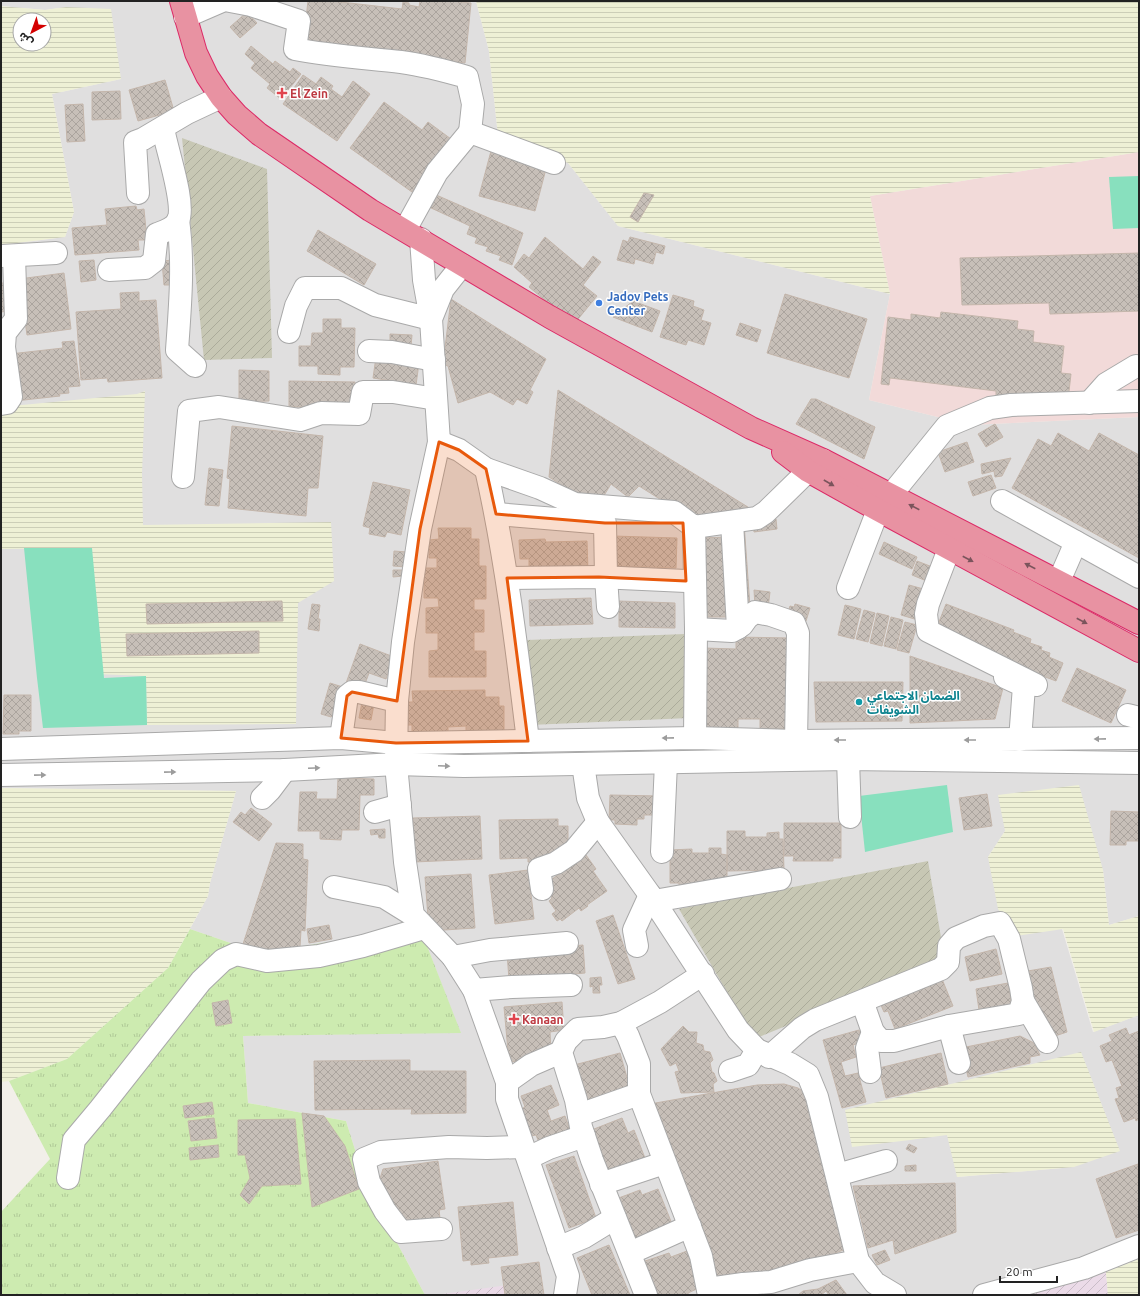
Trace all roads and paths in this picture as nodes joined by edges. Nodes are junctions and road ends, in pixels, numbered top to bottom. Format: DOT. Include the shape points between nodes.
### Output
graph roads {
  1 [pos="222,1"];
  2 [pos="230,1"];
  3 [pos="255,3"];
  4 [pos="183,9"];
  5 [pos="221,97"];
  6 [pos="163,128"];
  7 [pos="470,132"];
  8 [pos="554,163"];
  9 [pos="138,193"];
  10 [pos="178,220"];
  11 [pos="413,234"];
  12 [pos="56,253"];
  13 [pos="7,256"];
  14 [pos="462,265"];
  15 [pos="109,270"];
  16 [pos="431,319"];
  17 [pos="8,320"];
  18 [pos="289,332"];
  19 [pos="369,351"];
  20 [pos="434,360"];
  21 [pos="195,366"];
  22 [pos="1136,366"];
  23 [pos="436,399"];
  24 [pos="1139,401"];
  25 [pos="1089,402"];
  26 [pos="1,404"];
  27 [pos="439,442"];
  28 [pos="816,465"];
  29 [pos="486,468"];
  30 [pos="183,477"];
  31 [pos="1002,501"];
  32 [pos="884,502"];
  33 [pos="496,514"];
  34 [pos="732,522"];
  35 [pos="605,523"];
  36 [pos="694,527"];
  37 [pos="1076,542"];
  38 [pos="949,548"];
  39 [pos="606,577"];
  40 [pos="1139,577"];
  41 [pos="507,578"];
  42 [pos="686,581"];
  43 [pos="1059,581"];
  44 [pos="848,588"];
  45 [pos="685,606"];
  46 [pos="608,607"];
  47 [pos="1139,623"];
  48 [pos="738,628"];
  49 [pos="696,629"];
  50 [pos="1139,651"];
  51 [pos="960,660"];
  52 [pos="1036,685"];
  53 [pos="397,701"];
  54 [pos="341,738"];
  55 [pos="695,738"];
  56 [pos="1139,738"];
  57 [pos="1020,740"];
  58 [pos="528,741"];
  59 [pos="796,741"];
  60 [pos="1,749"];
  61 [pos="396,754"];
  62 [pos="848,759"];
  63 [pos="666,762"];
  64 [pos="1139,763"];
  65 [pos="583,764"];
  66 [pos="285,770"];
  67 [pos="1,775"];
  68 [pos="262,798"];
  69 [pos="400,805"];
  70 [pos="375,812"];
  71 [pos="850,817"];
  72 [pos="598,822"];
  73 [pos="662,852"];
  74 [pos="780,878"];
  75 [pos="334,887"];
  76 [pos="542,889"];
  77 [pos="652,898"];
  78 [pos="419,921"];
  79 [pos="559,937"];
  80 [pos="637,946"];
  81 [pos="447,951"];
  82 [pos="703,974"];
  83 [pos="571,984"];
  84 [pos="474,990"];
  85 [pos="862,1001"];
  86 [pos="1023,1001"];
  87 [pos="621,1023"];
  88 [pos="950,1026"];
  89 [pos="873,1032"];
  90 [pos="1047,1042"];
  91 [pos="561,1052"];
  92 [pos="763,1053"];
  93 [pos="959,1063"];
  94 [pos="730,1071"];
  95 [pos="870,1072"];
  96 [pos="507,1082"];
  97 [pos="639,1094"];
  98 [pos="579,1115"];
  99 [pos="584,1136"];
  100 [pos="526,1153"];
  101 [pos="886,1161"];
  102 [pos="664,1163"];
  103 [pos="837,1175"];
  104 [pos="68,1178"];
  105 [pos="601,1184"];
  106 [pos="615,1218"];
  107 [pos="690,1226"];
  108 [pos="441,1228"];
  109 [pos="1139,1246"];
  110 [pos="558,1248"];
  111 [pos="630,1254"];
  112 [pos="858,1261"];
  113 [pos="777,1288"];
  114 [pos="871,1289"];
  115 [pos="709,1292"];
  116 [pos="565,1295"];
  117 [pos="646,1295"];
  118 [pos="895,1295"];
  119 [pos="984,1295"];
  1 -- 4 [label="street"];
  2 -- 3 [label="street"];
  3 -- 7 [label="street" via="299,21 295,49 402,63 467,77 473,104"];
  4 -- 5 [label="highway" via="196,54"];
  5 -- 6 [label="street"];
  5 -- 11 [label="highway" via="259,134 370,210"];
  6 -- 9 [label="street" via="135,142"];
  6 -- 10 [label="street" via="175,176"];
  7 -- 8 [label="street"];
  7 -- 11 [label="street" via="437,172"];
  10 -- 15 [label="street" via="173,228 157,234 154,261 145,268"];
  10 -- 21 [label="street" via="181,242 181,302 177,350"];
  11 -- 14 [label="highway"];
  11 -- 16 [label="street"];
  12 -- 13 [label="street"];
  13 -- 17 [label="street"];
  14 -- 16 [label="street" via="443,289"];
  14 -- 28 [label="highway"];
  16 -- 18 [label="street" via="375,305 341,288 305,288 296,306"];
  16 -- 20 [label="street"];
  17 -- 26 [label="street" via="4,347 11,397 7,403"];
  19 -- 20 [label="street" via="392,352"];
  20 -- 23 [label="street"];
  22 -- 25 [label="street" via="1106,384"];
  23 -- 27 [label="street"];
  23 -- 30 [label="street" via="393,392 363,392 359,414 321,413 300,420 219,407 189,411"];
  24 -- 25 [label="street"];
  25 -- 32 [label="street" via="990,408 947,426"];
  27 -- 29 [label="street" via="459,450"];
  27 -- 53 [label="street" via="420,529"];
  28 -- 32 [label="highway"];
  28 -- 34 [label="street" via="766,512 756,518"];
  29 -- 33 [label="street"];
  29 -- 36 [label="street" via="576,504 674,512"];
  31 -- 37 [label="street"];
  32 -- 38 [label="highway"];
  43 -- 32 [label="highway, one-way"];
  32 -- 44 [label="street"];
  33 -- 35 [label="street"];
  33 -- 41 [label="street"];
  34 -- 36 [label="street"];
  34 -- 48 [label="street"];
  35 -- 39 [label="street"];
  35 -- 42 [label="street" via="683,523"];
  36 -- 49 [label="street"];
  37 -- 40 [label="street"];
  37 -- 43 [label="street"];
  38 -- 50 [label="highway, one-way"];
  38 -- 52 [label="street" via="928,604 928,631"];
  39 -- 41 [label="street"];
  39 -- 42 [label="street"];
  39 -- 46 [label="street"];
  41 -- 58 [label="street"];
  42 -- 45 [label="street"];
  43 -- 47 [label="highway"];
  48 -- 49 [label="street" via="732,631"];
  48 -- 59 [label="street" via="755,612 794,623 798,633"];
  49 -- 55 [label="street"];
  51 -- 57 [label="street" via="1024,686"];
  53 -- 54 [label="street" via="352,692 347,696"];
  53 -- 61 [label="street"];
  54 -- 60 [label="street"];
  54 -- 61 [label="street"];
  55 -- 58 [label="street, one-way"];
  55 -- 59 [label="street"];
  56 -- 57 [label="street, one-way"];
  57 -- 59 [label="street, one-way"];
  58 -- 61 [label="street"];
  61 -- 65 [label="street, one-way" via="464,766"];
  66 -- 61 [label="street, one-way"];
  61 -- 69 [label="street"];
  62 -- 63 [label="street"];
  62 -- 64 [label="street"];
  62 -- 71 [label="street"];
  63 -- 65 [label="street"];
  63 -- 73 [label="street"];
  65 -- 72 [label="street" via="588,798"];
  67 -- 66 [label="street, one-way"];
  66 -- 68 [label="street"];
  69 -- 70 [label="street"];
  69 -- 78 [label="street" via="405,862"];
  72 -- 76 [label="street" via="574,851 556,863 539,869"];
  72 -- 77 [label="street"];
  74 -- 77 [label="street"];
  75 -- 78 [label="street" via="384,897"];
  77 -- 80 [label="street" via="634,930"];
  77 -- 82 [label="street"];
  78 -- 81 [label="street"];
  78 -- 104 [label="street" via="363,946 319,956 267,961 236,954 223,960 201,981 74,1140"];
  79 -- 81 [label="street" via="476,939"];
  81 -- 84 [label="street"];
  82 -- 87 [label="street"];
  82 -- 92 [label="street" via="738,1030"];
  83 -- 84 [label="street"];
  84 -- 96 [label="street"];
  85 -- 86 [label="street" via="940,969 948,962 949,946 956,938 984,926 1000,923 1009,939"];
  85 -- 89 [label="street"];
  85 -- 92 [label="street" via="815,1020"];
  86 -- 88 [label="street" via="1019,1014"];
  86 -- 90 [label="street"];
  87 -- 91 [label="street" via="578,1029"];
  87 -- 97 [label="street" via="639,1064"];
  88 -- 89 [label="street" via="894,1040 881,1041"];
  88 -- 93 [label="street"];
  89 -- 95 [label="street" via="867,1048"];
  91 -- 96 [label="street" via="531,1065"];
  91 -- 98 [label="street"];
  92 -- 94 [label="street" via="748,1065"];
  92 -- 103 [label="street" via="808,1075 817,1097"];
  96 -- 100 [label="street" via="507,1099"];
  97 -- 98 [label="street"];
  97 -- 102 [label="street"];
  98 -- 99 [label="street"];
  99 -- 100 [label="street"];
  99 -- 105 [label="street"];
  100 -- 108 [label="street" via="488,1148 449,1147 381,1152 364,1159 370,1182 385,1211 401,1232"];
  100 -- 110 [label="street"];
  101 -- 103 [label="street"];
  102 -- 105 [label="street"];
  102 -- 107 [label="street"];
  103 -- 112 [label="street"];
  105 -- 106 [label="street"];
  106 -- 110 [label="street"];
  106 -- 111 [label="street"];
  107 -- 111 [label="street"];
  107 -- 115 [label="street" via="701,1256"];
  109 -- 119 [label="street" via="1084,1268"];
  110 -- 116 [label="street" via="568,1276"];
  111 -- 117 [label="street"];
  112 -- 113 [label="street" via="810,1270"];
  112 -- 114 [label="street"];
  113 -- 115 [label="street" via="743,1284"];
  114 -- 118 [label="street"];
}
